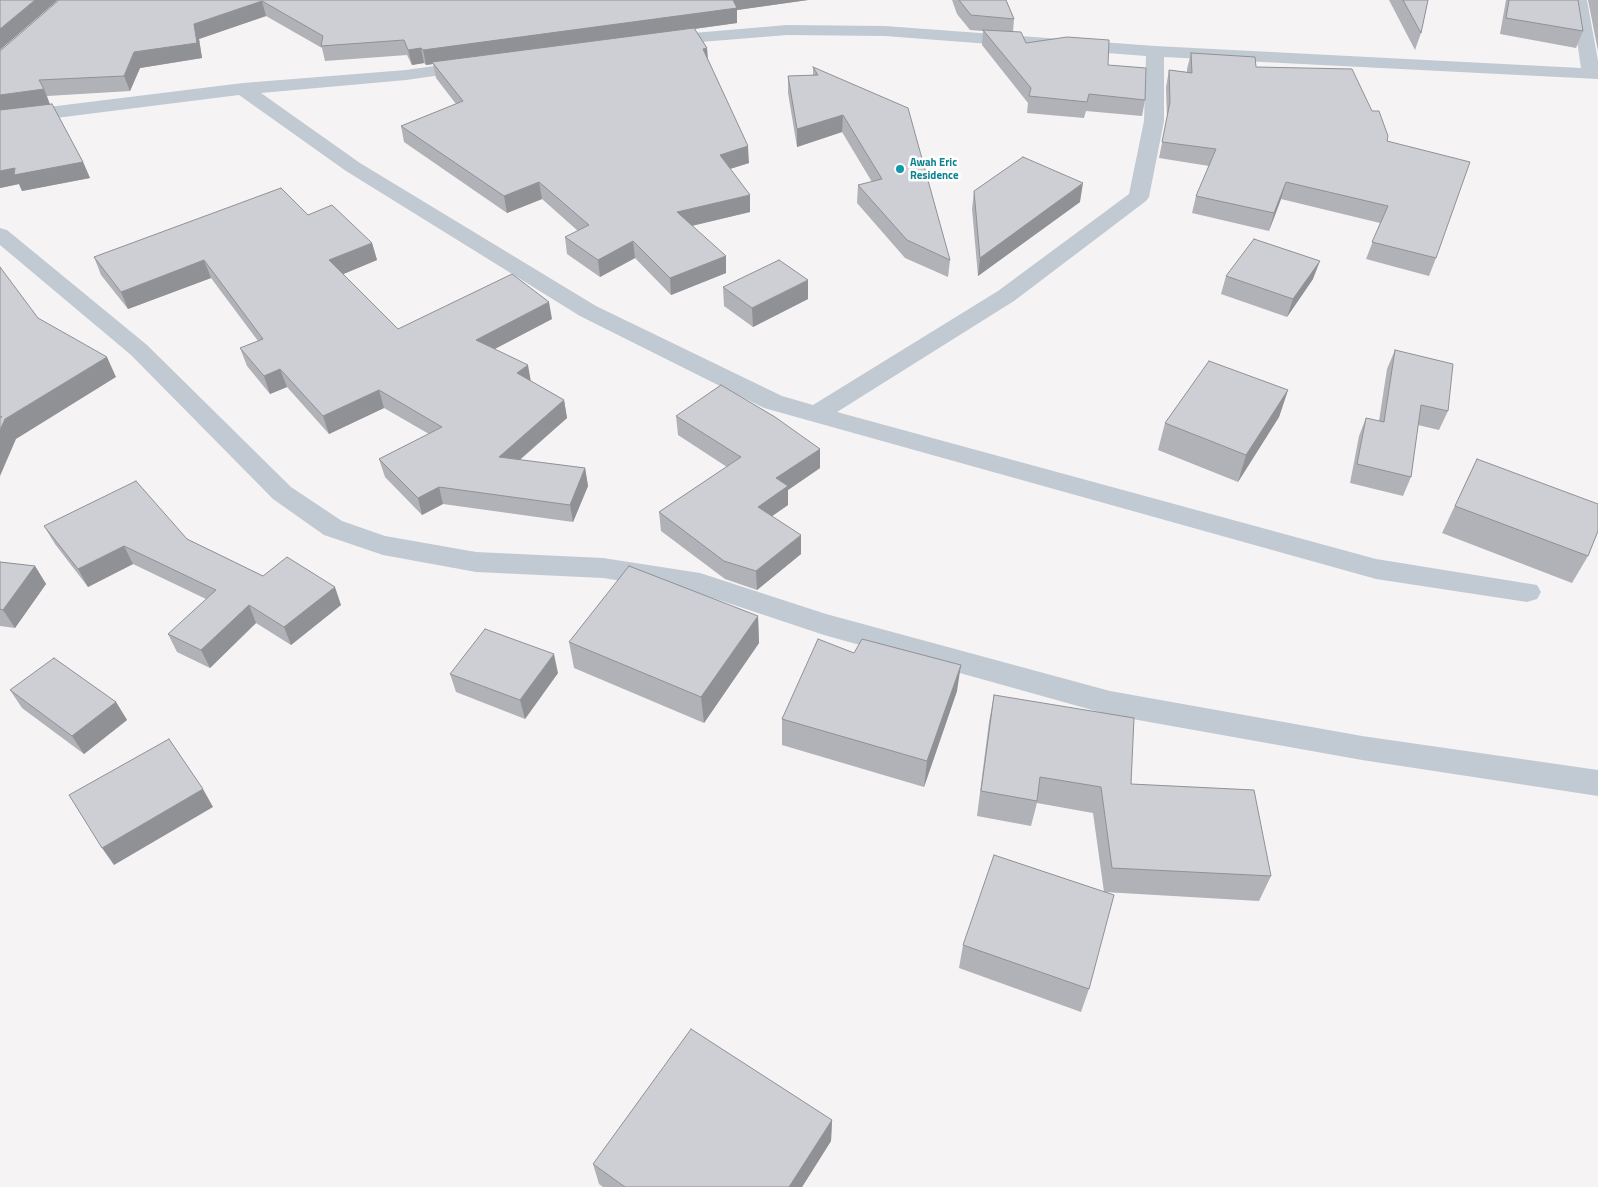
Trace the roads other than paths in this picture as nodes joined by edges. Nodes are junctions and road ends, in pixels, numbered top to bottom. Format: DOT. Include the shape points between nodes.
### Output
graph roads {
  1 [pos="1579,0"];
  2 [pos="648,42"];
  3 [pos="1155,51"];
  4 [pos="483,64"];
  5 [pos="1594,73"];
  6 [pos="243,89"];
  7 [pos="0,119"];
  8 [pos="0,234"];
  9 [pos="814,414"];
  10 [pos="1527,592"];
  11 [pos="1598,783"];
  1 -- 5 [label="street"];
  2 -- 3 [label="street" via="787,30 885,31"];
  3 -- 5 [label="street"];
  3 -- 9 [label="street" via="1154,121 1139,197 1006,296"];
  4 -- 6 [label="street" via="406,75"];
  6 -- 7 [label="street"];
  6 -- 9 [label="street" via="353,168 588,311 773,402"];
  8 -- 11 [label="street" via="139,350 282,493 333,528 383,544 476,562 603,568 700,583 824,624 1110,702 1362,748"];
  9 -- 10 [label="street" via="1376,569"];
}
